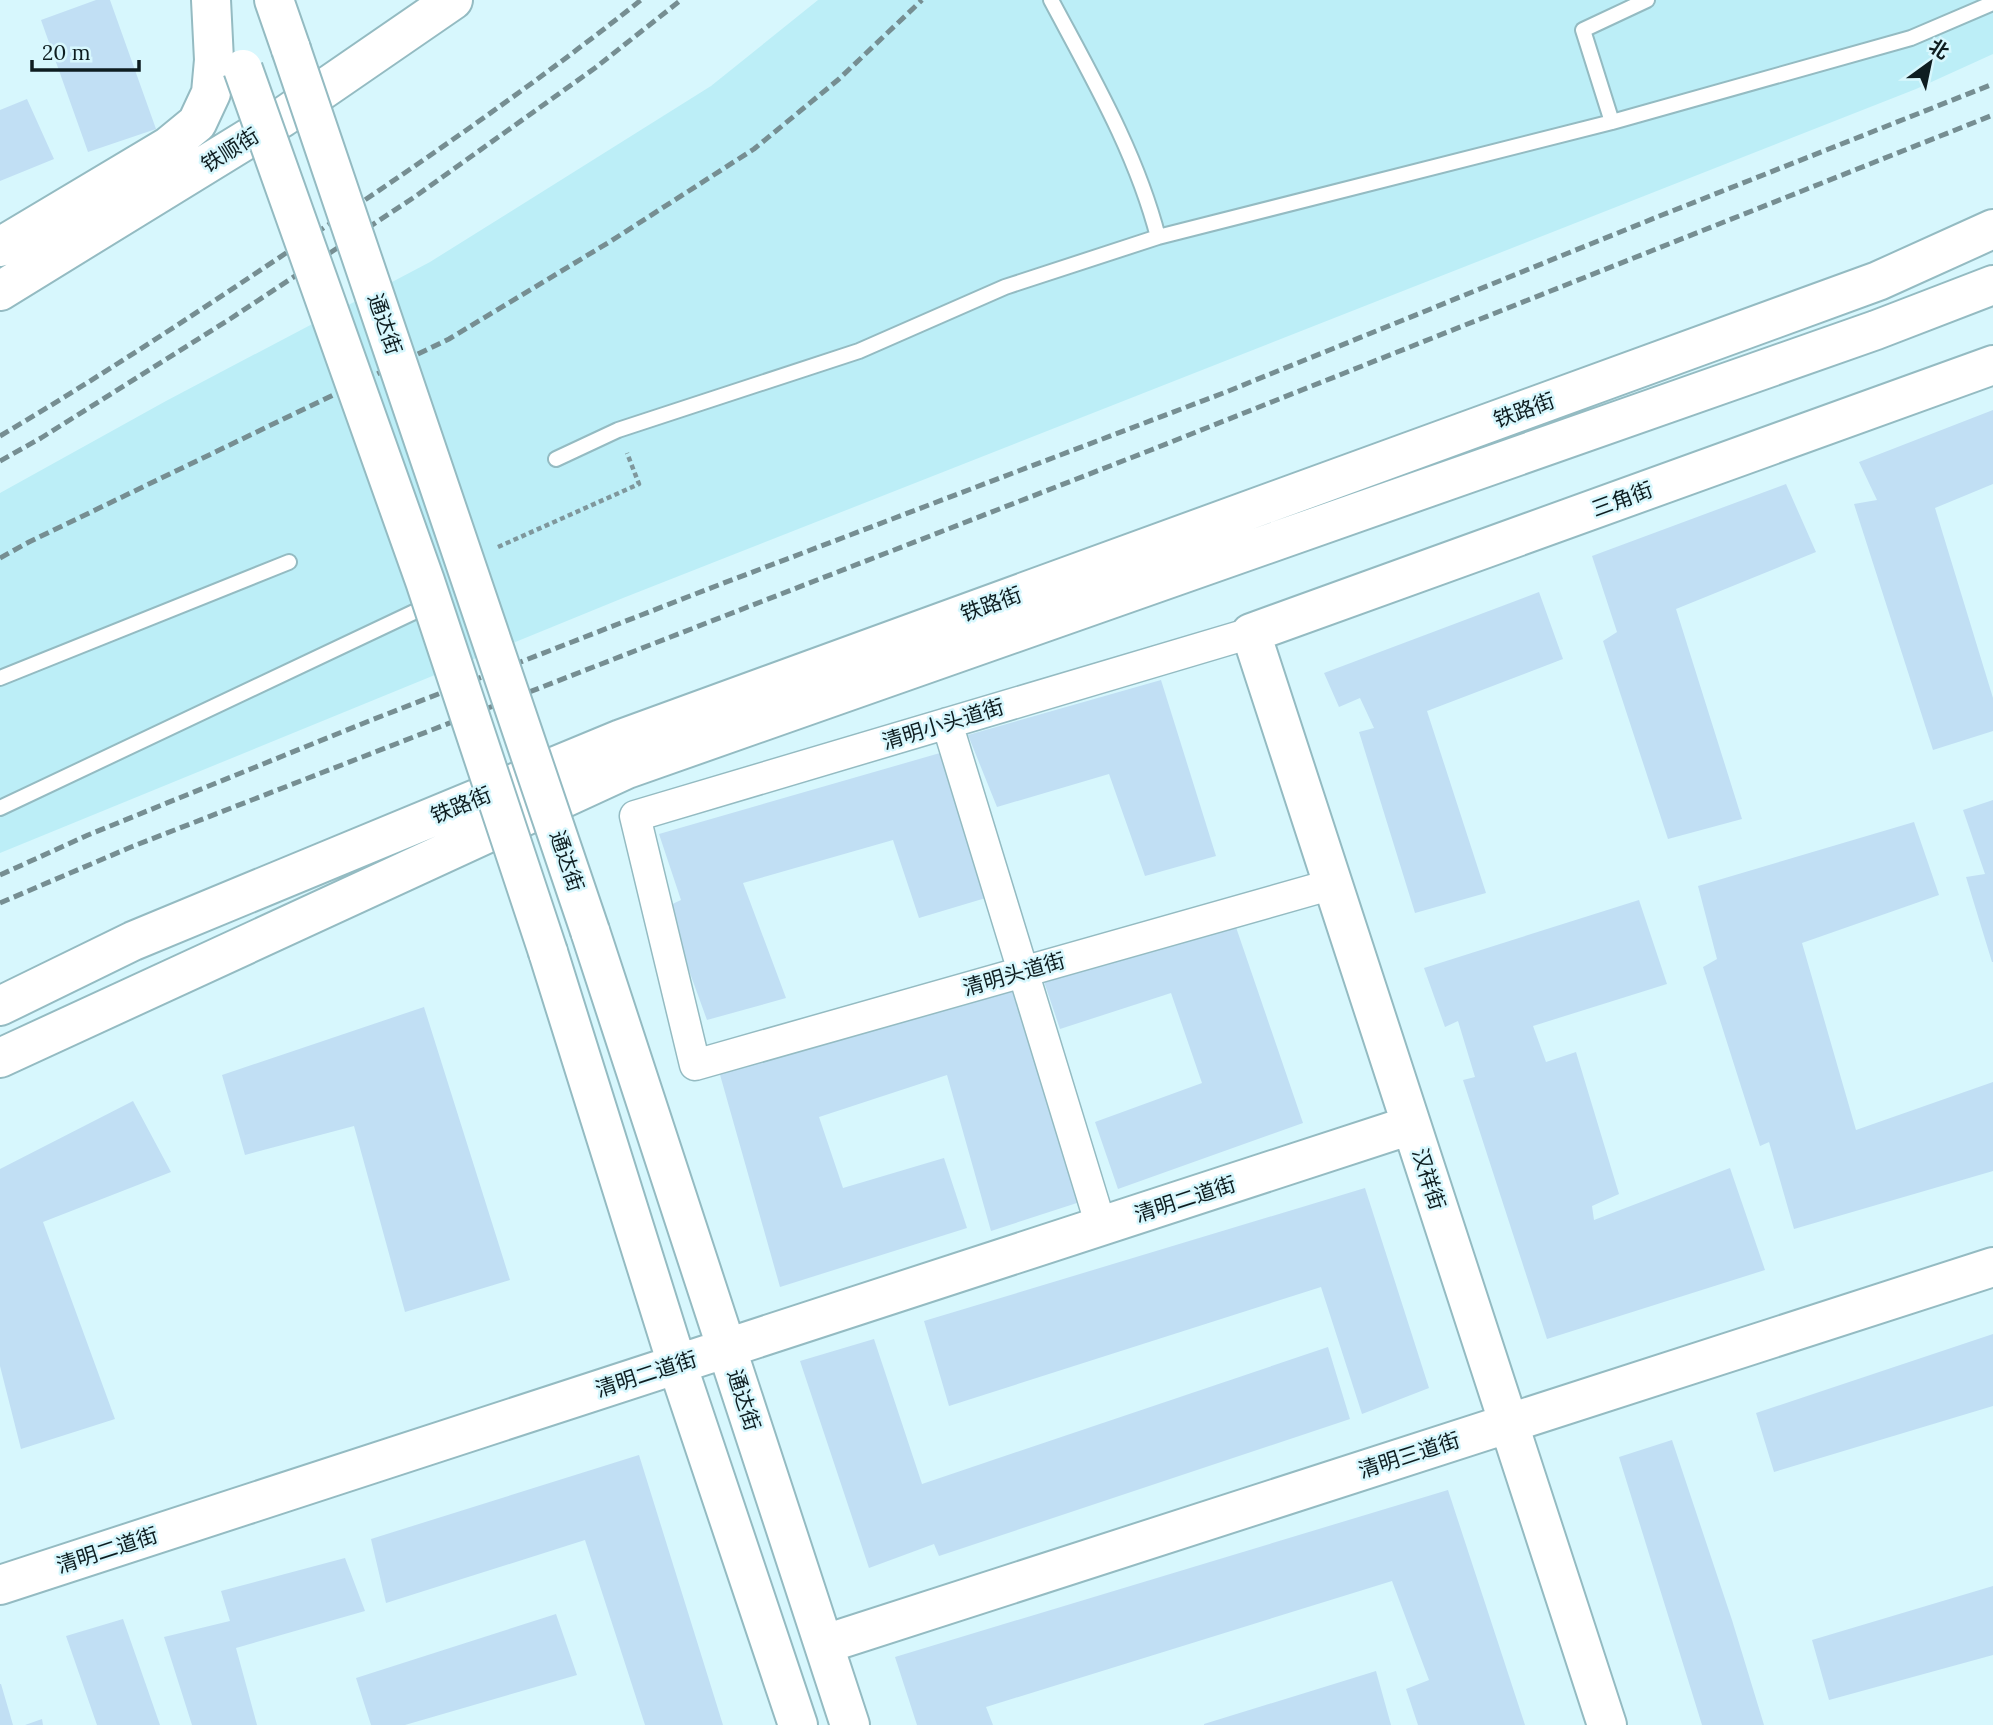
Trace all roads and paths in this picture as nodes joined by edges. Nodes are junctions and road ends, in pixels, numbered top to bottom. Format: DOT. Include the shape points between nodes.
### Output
graph roads {
  1 [pos="211,0"];
  2 [pos="219,0"];
  3 [pos="274,0"];
  4 [pos="453,0"];
  5 [pos="1051,0"];
  6 [pos="1647,0"];
  7 [pos="1993,3"];
  8 [pos="1612,122"];
  9 [pos="50,217"];
  10 [pos="1993,229"];
  11 [pos="0,237"];
  12 [pos="1158,237"];
  13 [pos="0,247"];
  14 [pos="1993,285"];
  15 [pos="0,291"];
  16 [pos="1993,365"];
  17 [pos="618,430"];
  18 [pos="556,459"];
  19 [pos="289,562"];
  20 [pos="466,562"];
  21 [pos="432,603"];
  22 [pos="1251,633"];
  23 [pos="0,678"];
  24 [pos="947,723"];
  25 [pos="0,808"];
  26 [pos="1333,884"];
  27 [pos="1023,972"];
  28 [pos="0,1006"];
  29 [pos="0,1058"];
  30 [pos="695,1065"];
  31 [pos="1411,1125"];
  32 [pos="1101,1226"];
  33 [pos="1993,1267"];
  34 [pos="727,1348"];
  35 [pos="677,1364"];
  36 [pos="1508,1423"];
  37 [pos="0,1585"];
  38 [pos="825,1644"];
  39 [pos="798,1725"];
  40 [pos="850,1725"];
  41 [pos="1607,1725"];
  1 -- 9 [label="main road" via="211,93 197,123 169,146"];
  2 -- 21 [label="main road, bridge"];
  3 -- 20 [label="main road, 通达街, bridge"];
  4 -- 15 [label="main road, 铁顺街" via="283,117"];
  5 -- 12 [label="lane" via="1126,146"];
  6 -- 8 [label="lane" via="1583,30"];
  7 -- 8 [label="lane" via="1911,38"];
  8 -- 12 [label="lane"];
  9 -- 11 [label="lane"];
  9 -- 13 [label="main road"];
  10 -- 28 [label="main road, 铁路街" via="1878,281 621,739 133,941"];
  12 -- 17 [label="lane" via="1005,287 859,351"];
  14 -- 29 [label="main road, 铁路街" via="627,769"];
  16 -- 22 [label="main road, 三角街"];
  17 -- 18 [label="lane"];
  17 -- 20 [label="path" via="639,484"];
  19 -- 23 [label="lane"];
  20 -- 34 [label="main road, 通达街, bridge"];
  21 -- 25 [label="lane"];
  21 -- 35 [label="main road, bridge"];
  22 -- 24 [label="street, 清明小头道街"];
  22 -- 26 [label="main road, 汉祥街"];
  24 -- 27 [label="street"];
  24 -- 30 [label="street, 清明小头道街" via="635,816"];
  26 -- 27 [label="street, 清明头道街"];
  26 -- 31 [label="main road, 汉祥街"];
  27 -- 30 [label="street, 清明头道街"];
  27 -- 32 [label="street"];
  31 -- 32 [label="main road, 清明二道街"];
  31 -- 36 [label="main road, 汉祥街"];
  32 -- 34 [label="main road, 清明二道街"];
  33 -- 36 [label="main road, 清明三道街"];
  34 -- 35 [label="main road, 清明二道街"];
  34 -- 38 [label="main road, 通达街"];
  35 -- 37 [label="main road, 清明二道街"];
  35 -- 39 [label="main road"];
  36 -- 38 [label="main road, 清明三道街"];
  36 -- 41 [label="main road, 汉祥街"];
  38 -- 40 [label="main road, 通达街"];
}
